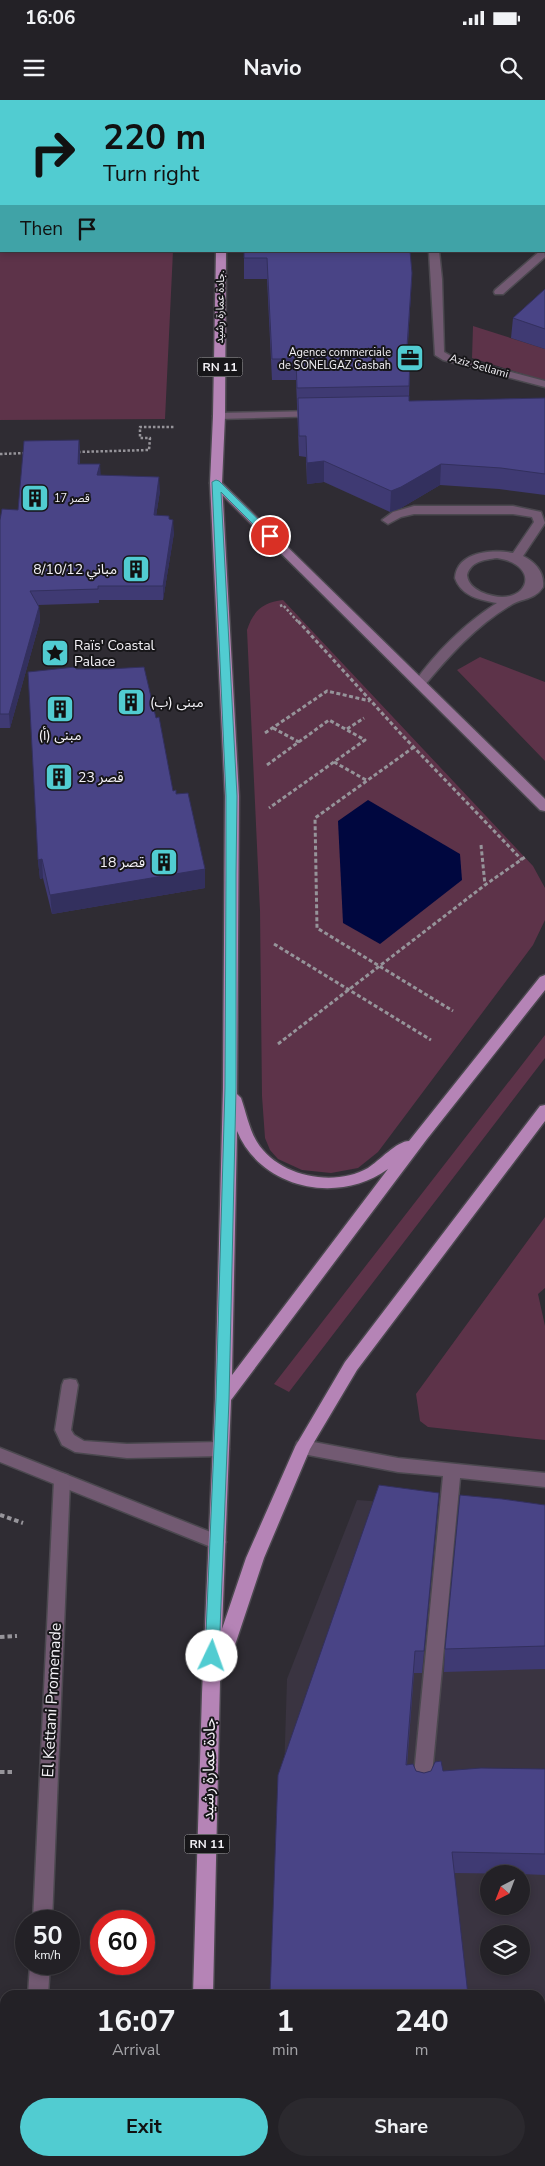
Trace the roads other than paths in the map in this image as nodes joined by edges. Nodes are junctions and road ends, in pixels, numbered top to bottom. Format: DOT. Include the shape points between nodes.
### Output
graph roads {
  1 [pos="221,252"];
  2 [pos="434,252"];
  3 [pos="545,252"];
  4 [pos="499,292"];
  5 [pos="545,384"];
  6 [pos="330,413"];
  7 [pos="219,416"];
  8 [pos="216,482"];
  9 [pos="388,520"];
  10 [pos="516,557"];
  11 [pos="466,588"];
  12 [pos="512,599"];
  13 [pos="468,630"];
  14 [pos="420,683"];
  15 [pos="545,807"];
  16 [pos="545,980"];
  17 [pos="230,1088"];
  18 [pos="545,1110"];
  19 [pos="422,1135"];
  20 [pos="70,1385"];
  21 [pos="223,1399"];
  22 [pos="303,1447"];
  23 [pos="221,1449"];
  24 [pos="0,1455"];
  25 [pos="452,1472"];
  26 [pos="62,1480"];
  27 [pos="545,1480"];
  28 [pos="217,1542"];
  29 [pos="210,1694"];
  30 [pos="422,1785"];
  31 [pos="42,1910"];
  32 [pos="39,1975"];
  33 [pos="38,1990"];
  34 [pos="203,1990"];
  1 -- 7 [label="main road, جادة عمارة رشيد. / RN 11"];
  2 -- 5 [label="street, Aziz Sellami" via="438,353"];
  3 -- 4 [label="street"];
  6 -- 7 [label="street"];
  7 -- 8 [label="main road, جادة عمارة رشيد. / RN 11"];
  8 -- 14 [label="main road"];
  8 -- 17 [label="main road, RN 11" via="232,796"];
  9 -- 10 [label="street" via="414,510 513,510 537,514 540,522"];
  10 -- 11 [label="street" via="497,554 473,560 461,573"];
  10 -- 12 [label="street" via="532,564 540,578 532,592"];
  11 -- 12 [label="street" via="486,598"];
  11 -- 13 [label="street" via="473,598 474,608"];
  12 -- 13 [label="street"];
  13 -- 14 [label="street"];
  14 -- 15 [label="main road"];
  16 -- 19 [label="main road"];
  17 -- 19 [label="main road" via="251,1146 264,1161 283,1174 310,1182 334,1184 361,1178"];
  17 -- 21 [label="main road, RN 11"];
  18 -- 22 [label="main road" via="352,1366"];
  19 -- 21 [label="main road"];
  20 -- 23 [label="street" via="63,1430 68,1440 81,1448 127,1451"];
  21 -- 23 [label="main road, RN 11"];
  22 -- 25 [label="street"];
  22 -- 29 [label="main road" via="255,1558"];
  23 -- 28 [label="main road, RN 11"];
  24 -- 26 [label="street"];
  25 -- 27 [label="street"];
  25 -- 30 [label="street"];
  26 -- 28 [label="street"];
  26 -- 31 [label="street, El Kettani Promenade"];
  28 -- 29 [label="main road, RN 11"];
  29 -- 34 [label="main road, جادة عمارة رشيد / RN 11"];
  32 -- 33 [label="street"];
}
